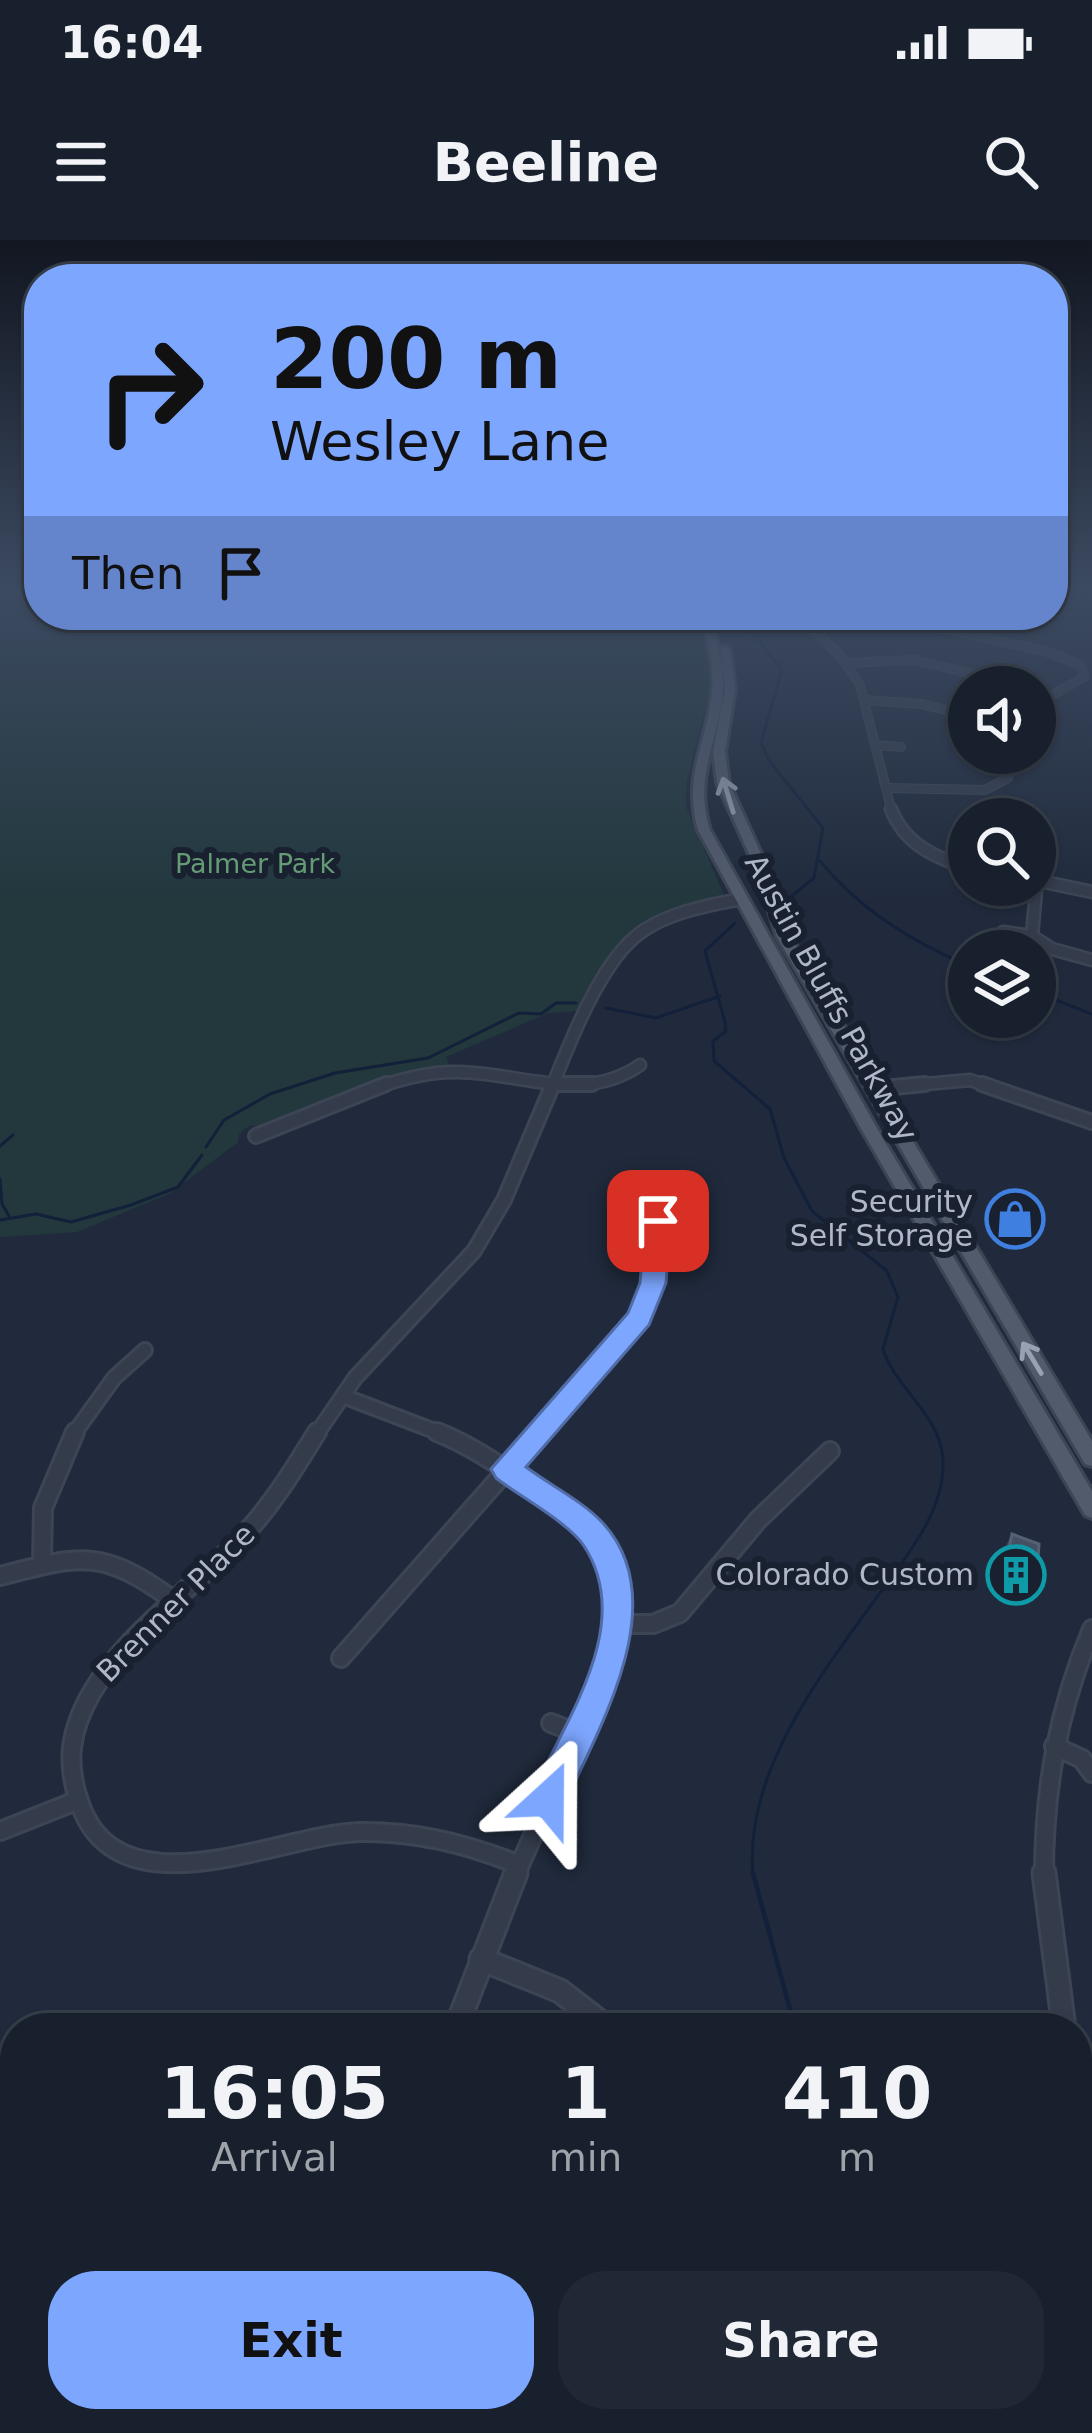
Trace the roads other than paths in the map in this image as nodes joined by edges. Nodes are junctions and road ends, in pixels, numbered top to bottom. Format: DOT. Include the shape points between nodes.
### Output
graph roads {
  1 [pos="715,695"];
  2 [pos="729,695"];
  3 [pos="862,695"];
  4 [pos="865,700"];
  5 [pos="948,711"];
  6 [pos="876,745"];
  7 [pos="901,747"];
  8 [pos="1009,774"];
  9 [pos="886,788"];
  10 [pos="948,861"];
  11 [pos="1056,884"];
  12 [pos="1092,892"];
  13 [pos="742,899"];
  14 [pos="784,937"];
  15 [pos="1056,950"];
  16 [pos="1092,960"];
  17 [pos="640,1065"];
  18 [pos="551,1083"];
  19 [pos="873,1089"];
  20 [pos="1092,1122"];
  21 [pos="256,1136"];
  22 [pos="658,1221"];
  23 [pos="145,1350"];
  24 [pos="343,1396"];
  25 [pos="830,1450"];
  26 [pos="1092,1458"];
  27 [pos="506,1469"];
  28 [pos="1087,1502"];
  29 [pos="1092,1524"];
  30 [pos="42,1565"];
  31 [pos="0,1576"];
  32 [pos="176,1602"];
  33 [pos="619,1624"];
  34 [pos="1090,1640"];
  35 [pos="341,1658"];
  36 [pos="551,1723"];
  37 [pos="577,1733"];
  38 [pos="1054,1745"];
  39 [pos="1092,1773"];
  40 [pos="76,1801"];
  41 [pos="0,1831"];
  42 [pos="519,1865"];
  43 [pos="481,1959"];
  44 [pos="461,2013"];
  45 [pos="589,2013"];
  46 [pos="1062,2013"];
  1 -- 13 [label="main road, Austin Bluffs Parkway" via="696,806"];
  14 -- 2 [label="main road, Austin Bluffs Parkway, one-way" via="723,784 719,751"];
  3 -- 4 [label="street"];
  4 -- 5 [label="street"];
  4 -- 6 [label="street"];
  6 -- 7 [label="street"];
  6 -- 9 [label="street"];
  8 -- 9 [label="street" via="991,788"];
  9 -- 10 [label="street" via="901,834"];
  11 -- 12 [label="street"];
  13 -- 14 [label="main road" via="756,903"];
  13 -- 18 [label="street, Brenner Place" via="631,940"];
  13 -- 28 [label="main road, Austin Bluffs Parkway"];
  14 -- 19 [label="main road, Austin Bluffs Parkway"];
  15 -- 16 [label="street"];
  17 -- 18 [label="street" via="632,1075 595,1084"];
  18 -- 21 [label="street" via="429,1073"];
  18 -- 24 [label="street, Brenner Place" via="477,1246"];
  19 -- 20 [label="street" via="970,1080"];
  26 -- 19 [label="main road, Austin Bluffs Parkway, one-way"];
  22 -- 27 [label="street" via="653,1283 640,1318"];
  23 -- 30 [label="street" via="125,1362 58,1462 43,1508"];
  24 -- 27 [label="street" via="453,1438"];
  24 -- 32 [label="street, Brenner Place" via="255,1524"];
  25 -- 33 [label="street" via="758,1520 692,1603 653,1624"];
  27 -- 33 [label="street" via="593,1533 613,1578"];
  27 -- 35 [label="street"];
  28 -- 29 [label="main road, Austin Bluffs Parkway"];
  30 -- 31 [label="street"];
  30 -- 32 [label="street" via="119,1562"];
  32 -- 40 [label="street, Brenner Place" via="110,1666 81,1709 71,1743"];
  33 -- 37 [label="street"];
  34 -- 38 [label="street"];
  36 -- 37 [label="street"];
  37 -- 42 [label="street"];
  38 -- 39 [label="street"];
  38 -- 46 [label="street" via="1042,1876"];
  40 -- 41 [label="street"];
  40 -- 42 [label="street" via="121,1855 156,1864 378,1832 447,1840"];
  42 -- 43 [label="street"];
  43 -- 44 [label="street"];
  43 -- 45 [label="street" via="560,1991"];
}
